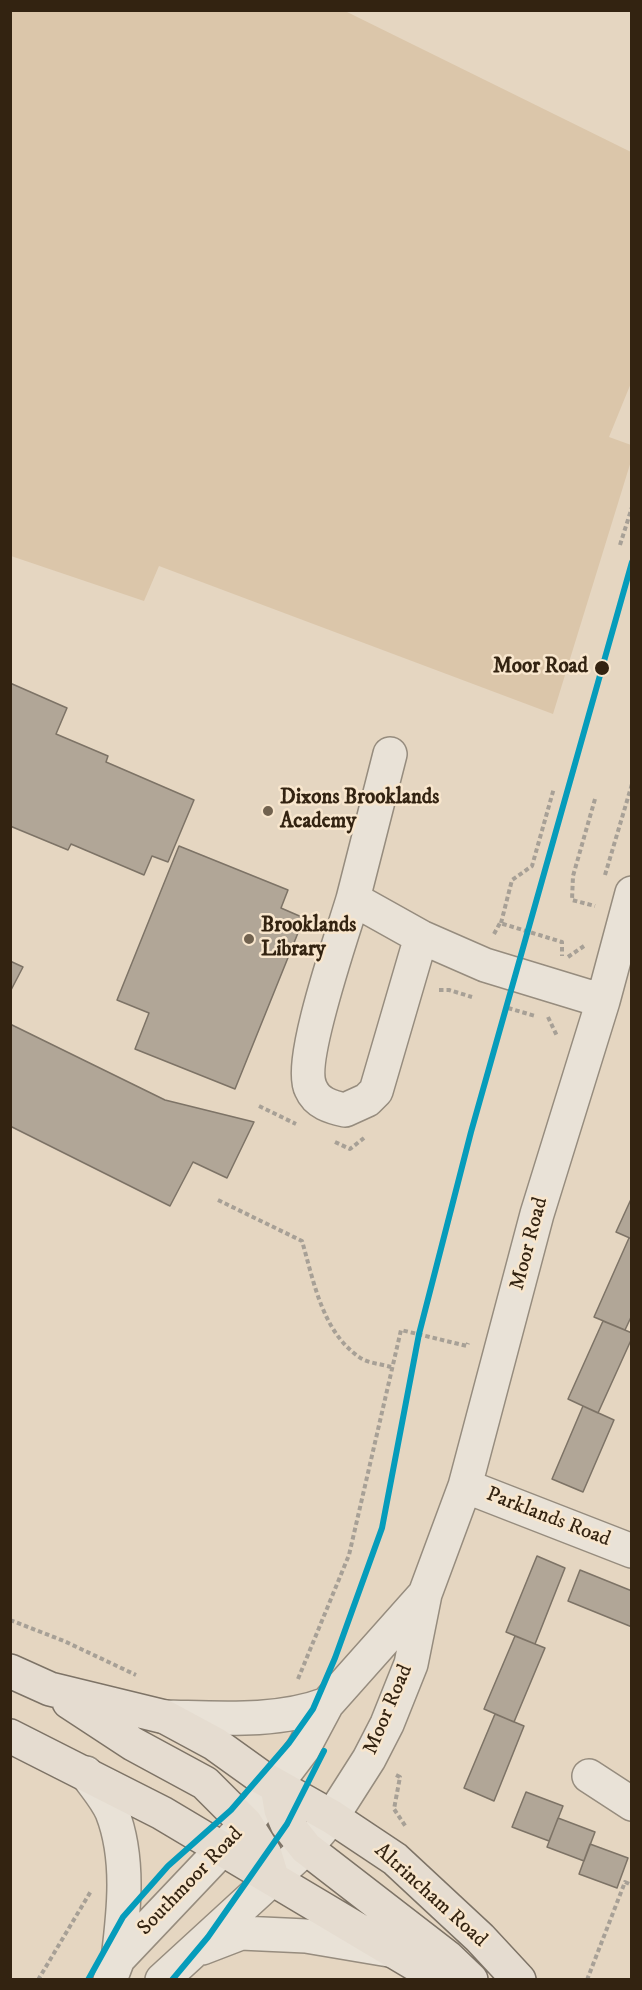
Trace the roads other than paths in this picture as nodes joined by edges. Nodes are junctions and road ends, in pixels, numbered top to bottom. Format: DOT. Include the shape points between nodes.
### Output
graph roads {
  1 [pos="390,754"];
  2 [pos="617,888"];
  3 [pos="353,898"];
  4 [pos="421,937"];
  5 [pos="603,1001"];
  6 [pos="465,1486"];
  7 [pos="629,1543"];
  8 [pos="425,1594"];
  9 [pos="10,1671"];
  10 [pos="50,1689"];
  11 [pos="327,1704"];
  12 [pos="165,1717"];
  13 [pos="10,1736"];
  14 [pos="86,1773"];
  15 [pos="589,1776"];
  16 [pos="277,1786"];
  17 [pos="632,1804"];
  18 [pos="332,1817"];
  19 [pos="246,1824"];
  20 [pos="306,1848"];
  21 [pos="221,1850"];
  22 [pos="272,1877"];
  23 [pos="389,1950"];
  24 [pos="189,1952"];
  25 [pos="114,1969"];
  26 [pos="162,1980"];
  27 [pos="442,1980"];
  28 [pos="471,1980"];
  29 [pos="519,1980"];
  1 -- 3 [label="street"];
  2 -- 5 [label="street, Moor Road"];
  3 -- 4 [label="street"];
  3 -- 4 [label="street" via="308,1055 310,1089 321,1102 345,1110 368,1100 376,1091"];
  4 -- 5 [label="street" via="485,965 559,974"];
  5 -- 6 [label="street, Moor Road" via="537,1214"];
  6 -- 7 [label="street, Parklands Road"];
  6 -- 8 [label="street, Moor Road"];
  8 -- 11 [label="street, Moor Road"];
  8 -- 18 [label="street, Moor Road" via="411,1664 387,1724"];
  9 -- 10 [label="highway, Altrincham Road"];
  10 -- 12 [label="highway, Altrincham Road"];
  10 -- 19 [label="highway" via="133,1744 205,1783"];
  11 -- 12 [label="street" via="313,1710 254,1718"];
  11 -- 16 [label="street, Moor Road"];
  12 -- 16 [label="highway, Altrincham Road" via="215,1744"];
  13 -- 14 [label="highway"];
  14 -- 21 [label="highway"];
  14 -- 25 [label="street" via="111,1809 122,1840 123,1917"];
  15 -- 17 [label="street"];
  16 -- 18 [label="highway, Altrincham Road"];
  16 -- 19 [label="street, Southmoor Road"];
  16 -- 20 [label="highway" via="284,1817"];
  18 -- 20 [label="street"];
  18 -- 29 [label="highway, Altrincham Road" via="395,1858"];
  19 -- 21 [label="street, Southmoor Road"];
  19 -- 22 [label="highway" via="265,1854"];
  20 -- 22 [label="street"];
  20 -- 28 [label="highway"];
  21 -- 22 [label="highway"];
  21 -- 25 [label="street, Southmoor Road"];
  22 -- 23 [label="highway"];
  22 -- 24 [label="street"];
  23 -- 24 [label="street" via="306,1936 241,1933"];
  23 -- 27 [label="highway"];
  24 -- 26 [label="street"];
}
